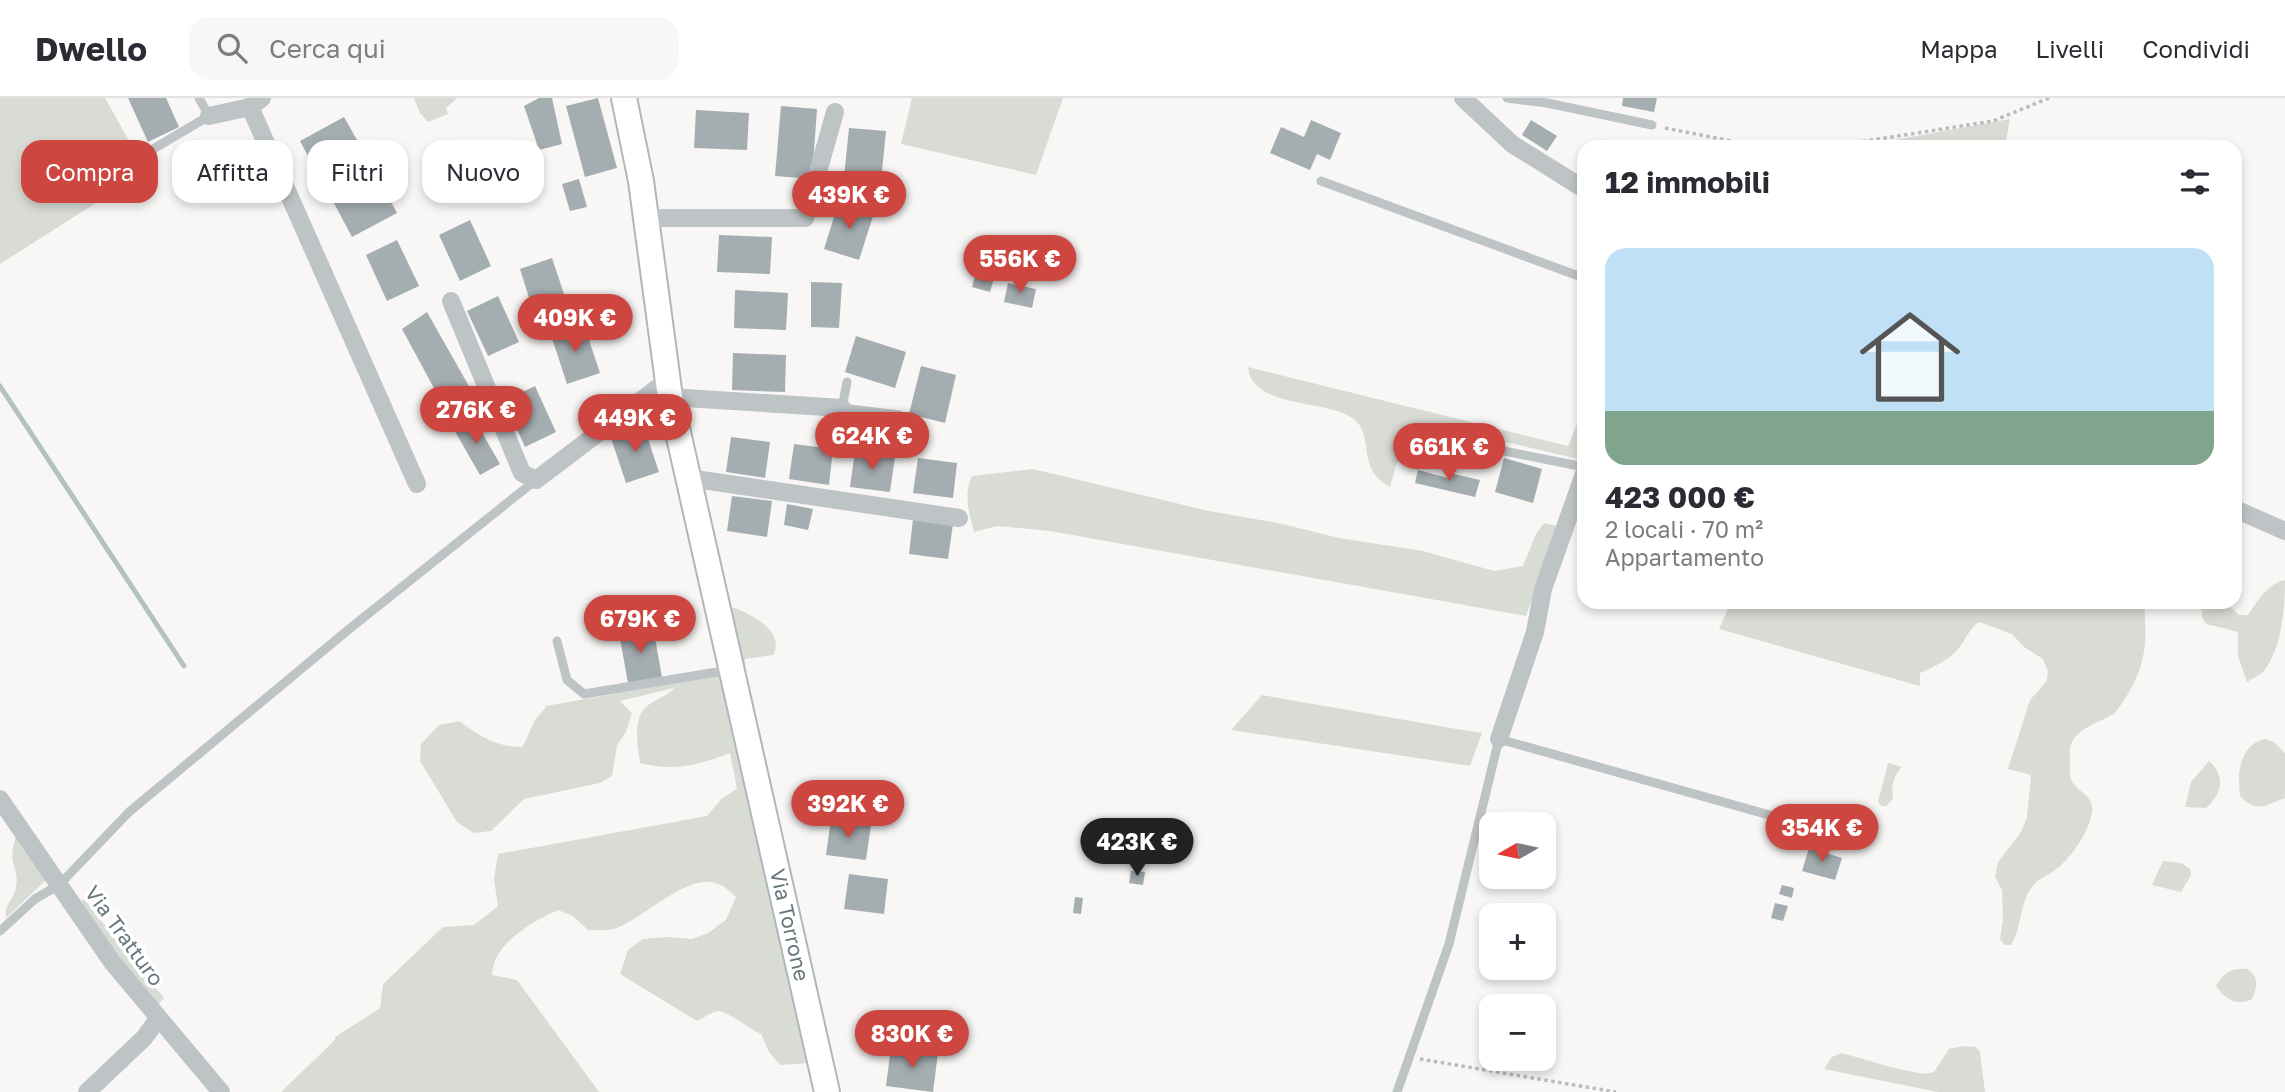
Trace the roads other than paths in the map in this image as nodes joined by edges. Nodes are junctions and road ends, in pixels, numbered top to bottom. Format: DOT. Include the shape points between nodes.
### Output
graph roads {
  1 [pos="199,98"];
  2 [pos="624,98"];
  3 [pos="1463,98"];
  4 [pos="1507,98"];
  5 [pos="256,103"];
  6 [pos="835,112"];
  7 [pos="209,116"];
  8 [pos="1652,125"];
  9 [pos="158,146"];
  10 [pos="1321,181"];
  11 [pos="1577,185"];
  12 [pos="646,218"];
  13 [pos="1577,275"];
  14 [pos="451,301"];
  15 [pos="847,382"];
  16 [pos="669,388"];
  17 [pos="842,408"];
  18 [pos="899,415"];
  19 [pos="1479,446"];
  20 [pos="1577,466"];
  21 [pos="688,478"];
  22 [pos="536,480"];
  23 [pos="417,484"];
  24 [pos="1577,494"];
  25 [pos="2242,512"];
  26 [pos="959,518"];
  27 [pos="2285,531"];
  28 [pos="557,641"];
  29 [pos="731,670"];
  30 [pos="1499,739"];
  31 [pos="0,799"];
  32 [pos="1830,832"];
  33 [pos="59,885"];
  34 [pos="0,931"];
  35 [pos="158,1019"];
  36 [pos="87,1092"];
  37 [pos="221,1092"];
  38 [pos="827,1092"];
  39 [pos="1397,1092"];
  1 -- 7 [label="lane"];
  2 -- 12 [label="main road, Via Torrone"];
  3 -- 11 [label="street" via="1512,144"];
  4 -- 8 [label="lane"];
  5 -- 7 [label="street"];
  5 -- 23 [label="street"];
  6 -- 12 [label="street" via="805,218"];
  7 -- 9 [label="lane"];
  10 -- 13 [label="lane"];
  12 -- 16 [label="main road, Via Torrone"];
  14 -- 22 [label="street" via="522,473"];
  15 -- 17 [label="lane"];
  16 -- 17 [label="street"];
  16 -- 21 [label="main road, Via Torrone"];
  16 -- 22 [label="street"];
  17 -- 18 [label="lane"];
  19 -- 20 [label="lane"];
  21 -- 26 [label="street"];
  21 -- 29 [label="main road, Via Torrone"];
  22 -- 33 [label="lane" via="129,812"];
  24 -- 30 [label="street" via="1543,589 1535,632"];
  25 -- 27 [label="street"];
  28 -- 29 [label="lane" via="567,680 584,694"];
  29 -- 38 [label="main road, Via Torrone"];
  30 -- 32 [label="lane"];
  30 -- 39 [label="lane" via="1449,944"];
  31 -- 33 [label="street, Via Tratturo"];
  33 -- 34 [label="lane" via="35,899"];
  33 -- 35 [label="street, Via Tratturo"];
  35 -- 36 [label="street"];
  35 -- 37 [label="street, Via Tratturo"];
}
